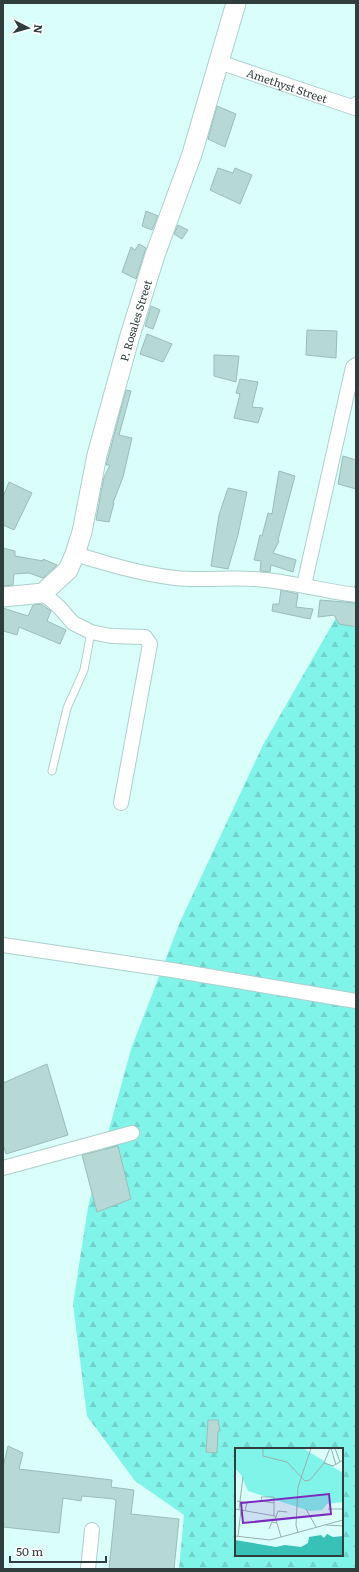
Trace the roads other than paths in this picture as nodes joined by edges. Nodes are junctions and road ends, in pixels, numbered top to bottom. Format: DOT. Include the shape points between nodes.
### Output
graph roads {
  1 [pos="236,3"];
  2 [pos="219,62"];
  3 [pos="355,106"];
  4 [pos="356,365"];
  5 [pos="75,554"];
  6 [pos="304,585"];
  7 [pos="43,593"];
  8 [pos="356,595"];
  9 [pos="3,597"];
  10 [pos="90,632"];
  11 [pos="52,771"];
  12 [pos="121,803"];
  13 [pos="3,945"];
  14 [pos="356,1001"];
  15 [pos="132,1133"];
  16 [pos="3,1168"];
  17 [pos="92,1530"];
  18 [pos="88,1569"];
  1 -- 2 [label="street, P. Rosales Street"];
  2 -- 3 [label="street, Amethyst Street"];
  2 -- 5 [label="street, P. Rosales Street" via="192,154 155,255 129,339 97,455 82,532"];
  4 -- 6 [label="street" via="353,367"];
  5 -- 6 [label="street" via="112,565 176,578 254,579"];
  5 -- 7 [label="street, P. Rosales Street" via="68,570"];
  6 -- 8 [label="street"];
  7 -- 9 [label="street"];
  7 -- 10 [label="street" via="72,623"];
  10 -- 11 [label="lane" via="84,670 67,708"];
  10 -- 12 [label="street" via="111,636 145,637 150,644"];
  13 -- 14 [label="street"];
  15 -- 16 [label="street"];
  17 -- 18 [label="street"];
}
